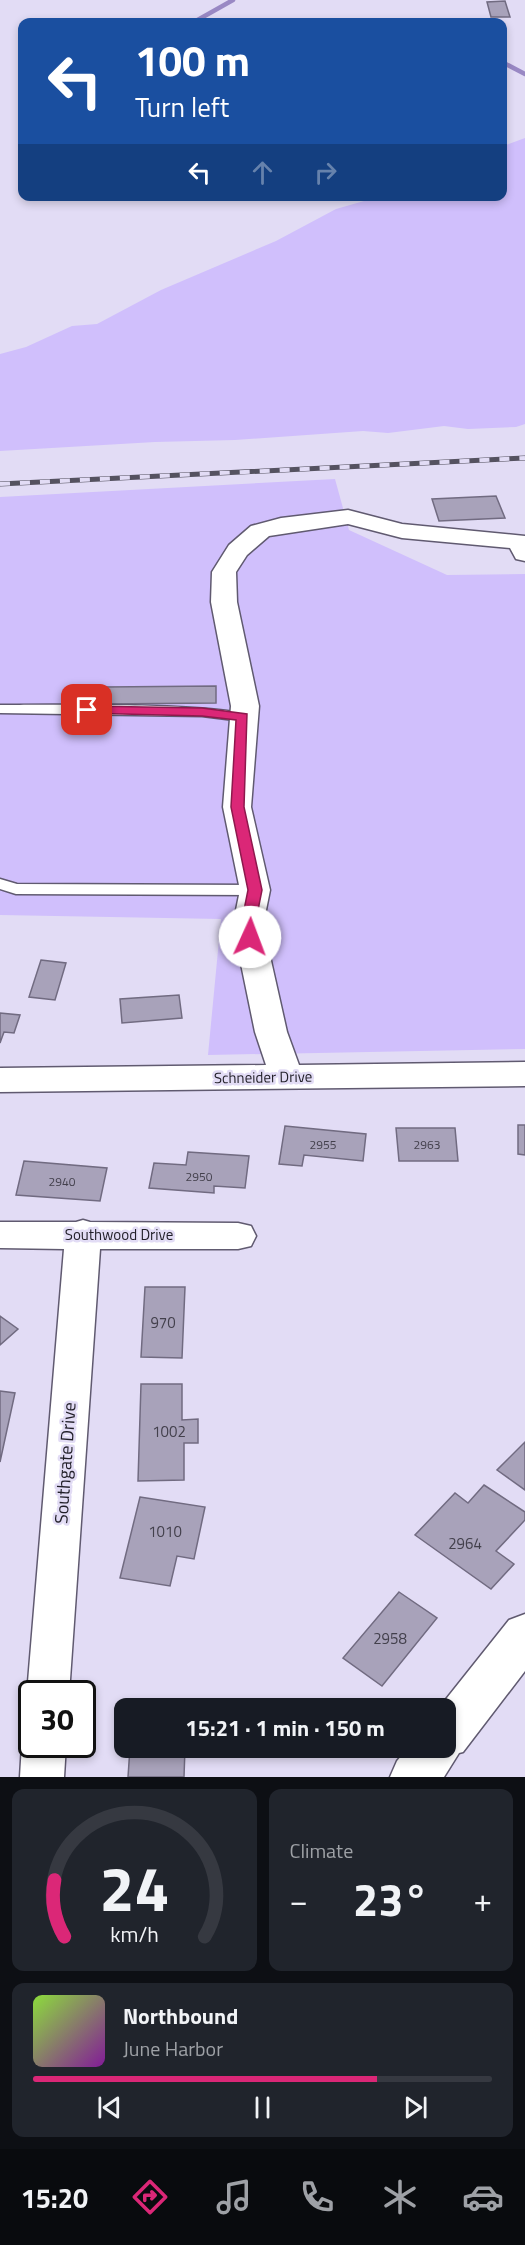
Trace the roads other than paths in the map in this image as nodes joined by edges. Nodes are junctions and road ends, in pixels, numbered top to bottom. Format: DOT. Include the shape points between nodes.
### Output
graph roads {
  1 [pos="525,554"];
  2 [pos="0,709"];
  3 [pos="242,717"];
  4 [pos="0,884"];
  5 [pos="255,890"];
  6 [pos="525,1074"];
  7 [pos="287,1077"];
  8 [pos="0,1080"];
  9 [pos="83,1233"];
  10 [pos="0,1235"];
  11 [pos="238,1236"];
  12 [pos="525,1635"];
  13 [pos="49,1680"];
  14 [pos="456,1723"];
  15 [pos="43,1758"];
  16 [pos="429,1758"];
  17 [pos="42,1777"];
  18 [pos="414,1777"];
  1 -- 3 [label="street" via="520,542 402,531 348,517 261,531 238,550 224,572 224,602 245,706"];
  2 -- 3 [label="lane" via="202,712"];
  3 -- 5 [label="street" via="237,807"];
  4 -- 5 [label="lane" via="39,890"];
  5 -- 7 [label="street" via="248,925 271,1032"];
  6 -- 7 [label="street, Schneider Drive"];
  7 -- 8 [label="street, Schneider Drive"];
  9 -- 10 [label="street, Southwood Drive"];
  9 -- 11 [label="street, Southwood Drive"];
  9 -- 13 [label="street, Southgate Drive"];
  12 -- 14 [label="street"];
  15 -- 17 [label="street"];
  16 -- 18 [label="street"];
}
